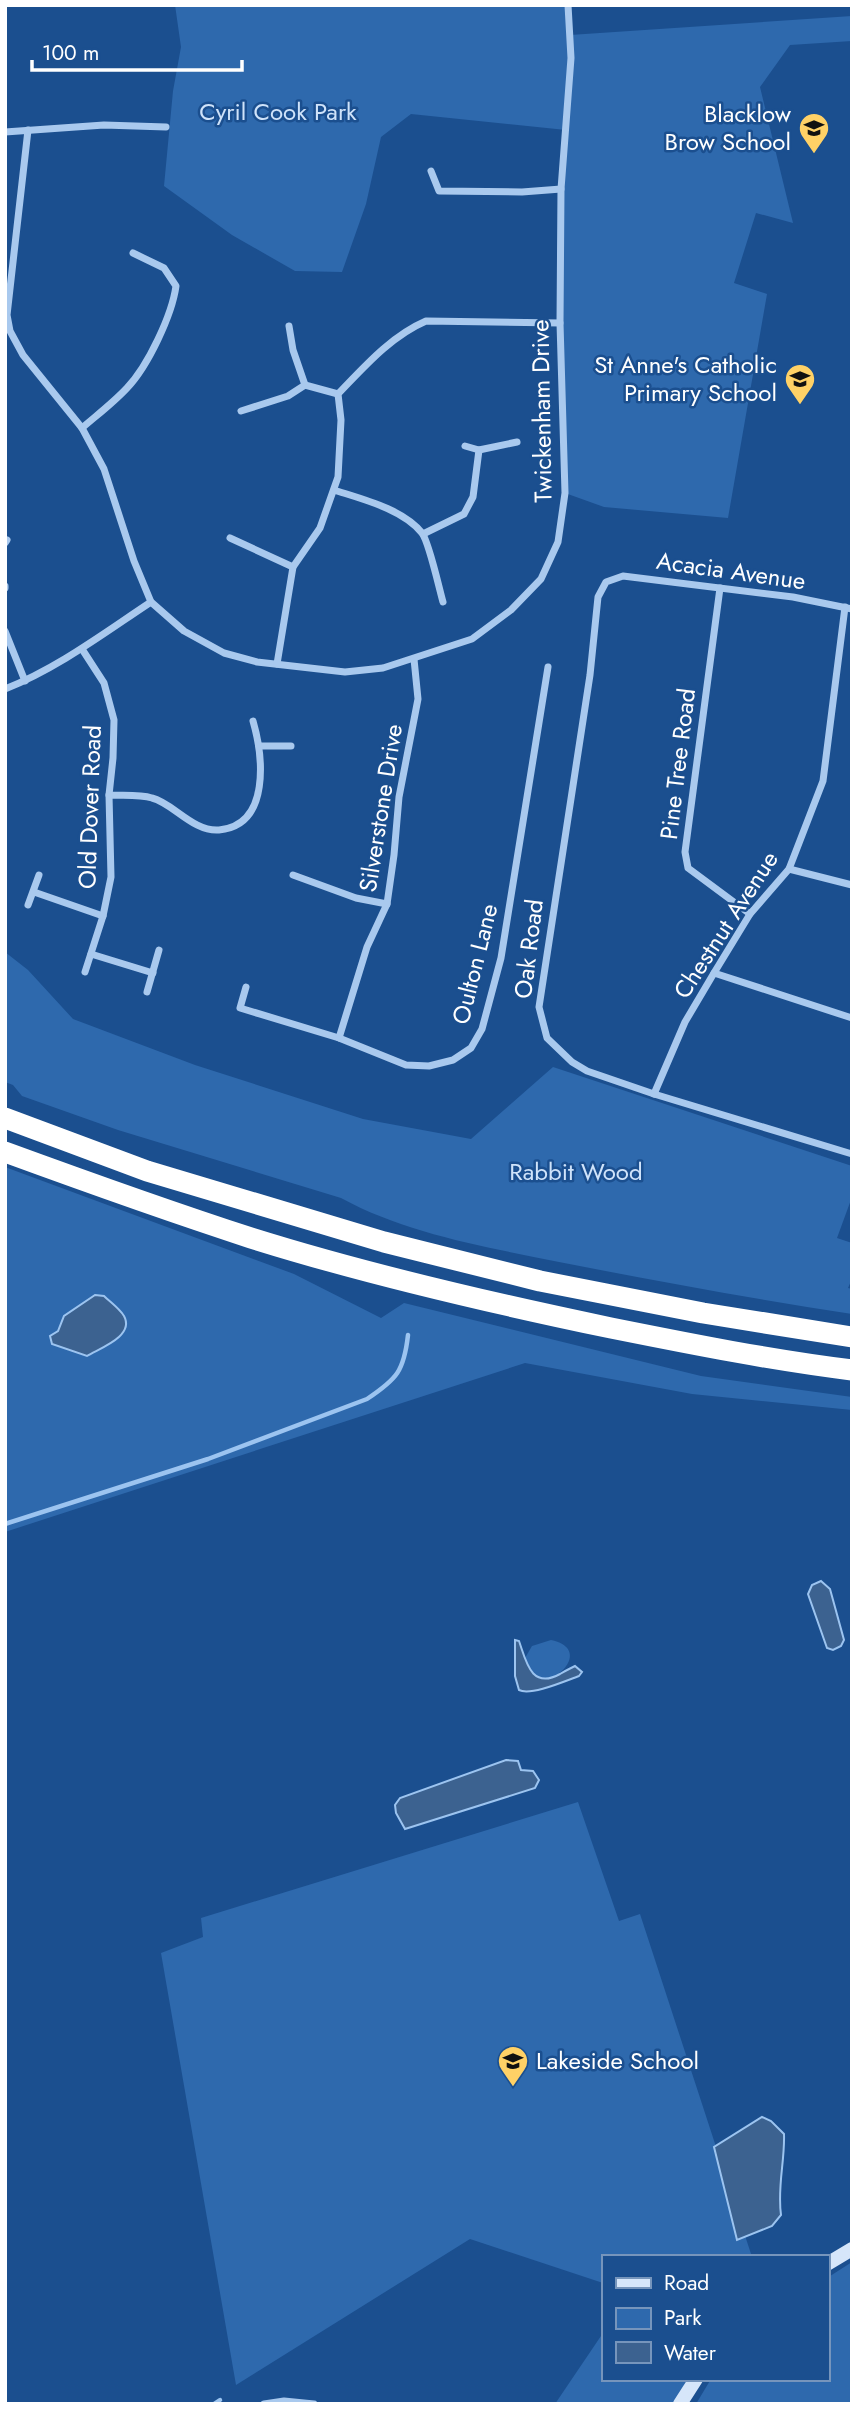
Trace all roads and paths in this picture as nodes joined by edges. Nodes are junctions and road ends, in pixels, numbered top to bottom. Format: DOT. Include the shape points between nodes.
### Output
graph roads {
  1 [pos="568,5"];
  2 [pos="166,128"];
  3 [pos="28,130"];
  4 [pos="5,132"];
  5 [pos="431,171"];
  6 [pos="561,189"];
  7 [pos="133,253"];
  8 [pos="560,323"];
  9 [pos="289,326"];
  10 [pos="8,332"];
  11 [pos="305,386"];
  12 [pos="338,394"];
  13 [pos="241,411"];
  14 [pos="82,428"];
  15 [pos="517,442"];
  16 [pos="465,446"];
  17 [pos="479,450"];
  18 [pos="334,490"];
  19 [pos="423,534"];
  20 [pos="230,538"];
  21 [pos="293,567"];
  22 [pos="606,582"];
  23 [pos="720,587"];
  24 [pos="151,602"];
  25 [pos="443,602"];
  26 [pos="848,608"];
  27 [pos="5,631"];
  28 [pos="82,649"];
  29 [pos="414,660"];
  30 [pos="277,664"];
  31 [pos="548,667"];
  32 [pos="25,681"];
  33 [pos="5,689"];
  34 [pos="253,721"];
  35 [pos="260,746"];
  36 [pos="291,746"];
  37 [pos="109,794"];
  38 [pos="789,869"];
  39 [pos="39,875"];
  40 [pos="293,875"];
  41 [pos="852,885"];
  42 [pos="34,892"];
  43 [pos="387,904"];
  44 [pos="28,905"];
  45 [pos="750,914"];
  46 [pos="103,916"];
  47 [pos="159,950"];
  48 [pos="91,954"];
  49 [pos="85,972"];
  50 [pos="153,973"];
  51 [pos="714,973"];
  52 [pos="246,987"];
  53 [pos="147,992"];
  54 [pos="852,1018"];
  55 [pos="339,1038"];
  56 [pos="654,1094"];
  57 [pos="5,1118"];
  58 [pos="5,1152"];
  59 [pos="852,1154"];
  60 [pos="852,1337"];
  61 [pos="852,1370"];
  62 [pos="852,2249"];
  63 [pos="829,2263"];
  64 [pos="695,2381"];
  65 [pos="264,2404"];
  66 [pos="314,2404"];
  67 [pos="680,2404"];
  1 -- 6 [label="street, Twickenham Drive" via="571,58"];
  2 -- 3 [label="street" via="104,125"];
  3 -- 4 [label="street"];
  3 -- 10 [label="street, Twickenham Drive"];
  5 -- 6 [label="street" via="439,191"];
  6 -- 8 [label="street, Twickenham Drive"];
  7 -- 14 [label="street" via="164,268 176,286 174,303 128,387"];
  8 -- 12 [label="street" via="426,321 409,328"];
  8 -- 29 [label="street, Twickenham Drive" via="565,494 558,542 541,579 511,610 472,639"];
  9 -- 11 [label="street"];
  10 -- 14 [label="street, Twickenham Drive"];
  11 -- 12 [label="street"];
  11 -- 13 [label="street"];
  12 -- 18 [label="street" via="341,420"];
  14 -- 24 [label="street, Twickenham Drive" via="104,469"];
  15 -- 17 [label="street"];
  16 -- 17 [label="street"];
  17 -- 19 [label="street" via="473,497 464,514"];
  18 -- 19 [label="street" via="379,504"];
  18 -- 21 [label="street" via="320,528"];
  19 -- 25 [label="street"];
  20 -- 21 [label="street"];
  21 -- 30 [label="street"];
  22 -- 23 [label="street, Acacia Avenue" via="623,576"];
  22 -- 56 [label="street, Oak Road" via="598,597 538,1007 547,1038 572,1062"];
  23 -- 26 [label="street, Acacia Avenue"];
  23 -- 45 [label="street, Pine Tree Road" via="685,852 688,868"];
  24 -- 28 [label="street"];
  24 -- 30 [label="street, Twickenham Drive" via="184,631 225,653"];
  26 -- 38 [label="street, Chestnut Avenue" via="823,781"];
  27 -- 32 [label="street"];
  28 -- 32 [label="street"];
  28 -- 37 [label="street, Old Dover Road" via="104,683 114,720"];
  29 -- 30 [label="street, Twickenham Drive" via="345,672"];
  29 -- 43 [label="street, Silverstone Drive" via="418,699 399,797"];
  31 -- 55 [label="street, Oulton Lane" via="501,958 482,1028 471,1048 453,1060 407,1065"];
  32 -- 33 [label="street"];
  34 -- 35 [label="street"];
  35 -- 36 [label="street"];
  35 -- 37 [label="street" via="258,797 249,815 219,830 183,817 153,798"];
  37 -- 46 [label="street, Old Dover Road" via="111,877"];
  38 -- 41 [label="street"];
  38 -- 45 [label="street, Chestnut Avenue"];
  39 -- 42 [label="street"];
  40 -- 43 [label="street"];
  42 -- 44 [label="street"];
  42 -- 46 [label="street"];
  43 -- 55 [label="street, Silverstone Drive" via="367,947"];
  45 -- 51 [label="street, Chestnut Avenue"];
  46 -- 48 [label="street, Old Dover Road"];
  47 -- 50 [label="street"];
  48 -- 49 [label="street, Old Dover Road"];
  48 -- 50 [label="street"];
  50 -- 53 [label="street"];
  51 -- 54 [label="street"];
  51 -- 56 [label="street, Chestnut Avenue" via="685,1022"];
  52 -- 55 [label="street, Oulton Lane" via="240,1008"];
  56 -- 59 [label="street, Oak Road"];
  57 -- 60 [label="highway" via="147,1171 384,1242 541,1281"];
  58 -- 61 [label="highway" via="162,1209 373,1271 535,1312"];
  62 -- 63 [label="street"];
  64 -- 67 [label="street"];
  65 -- 66 [label="street"];
}
